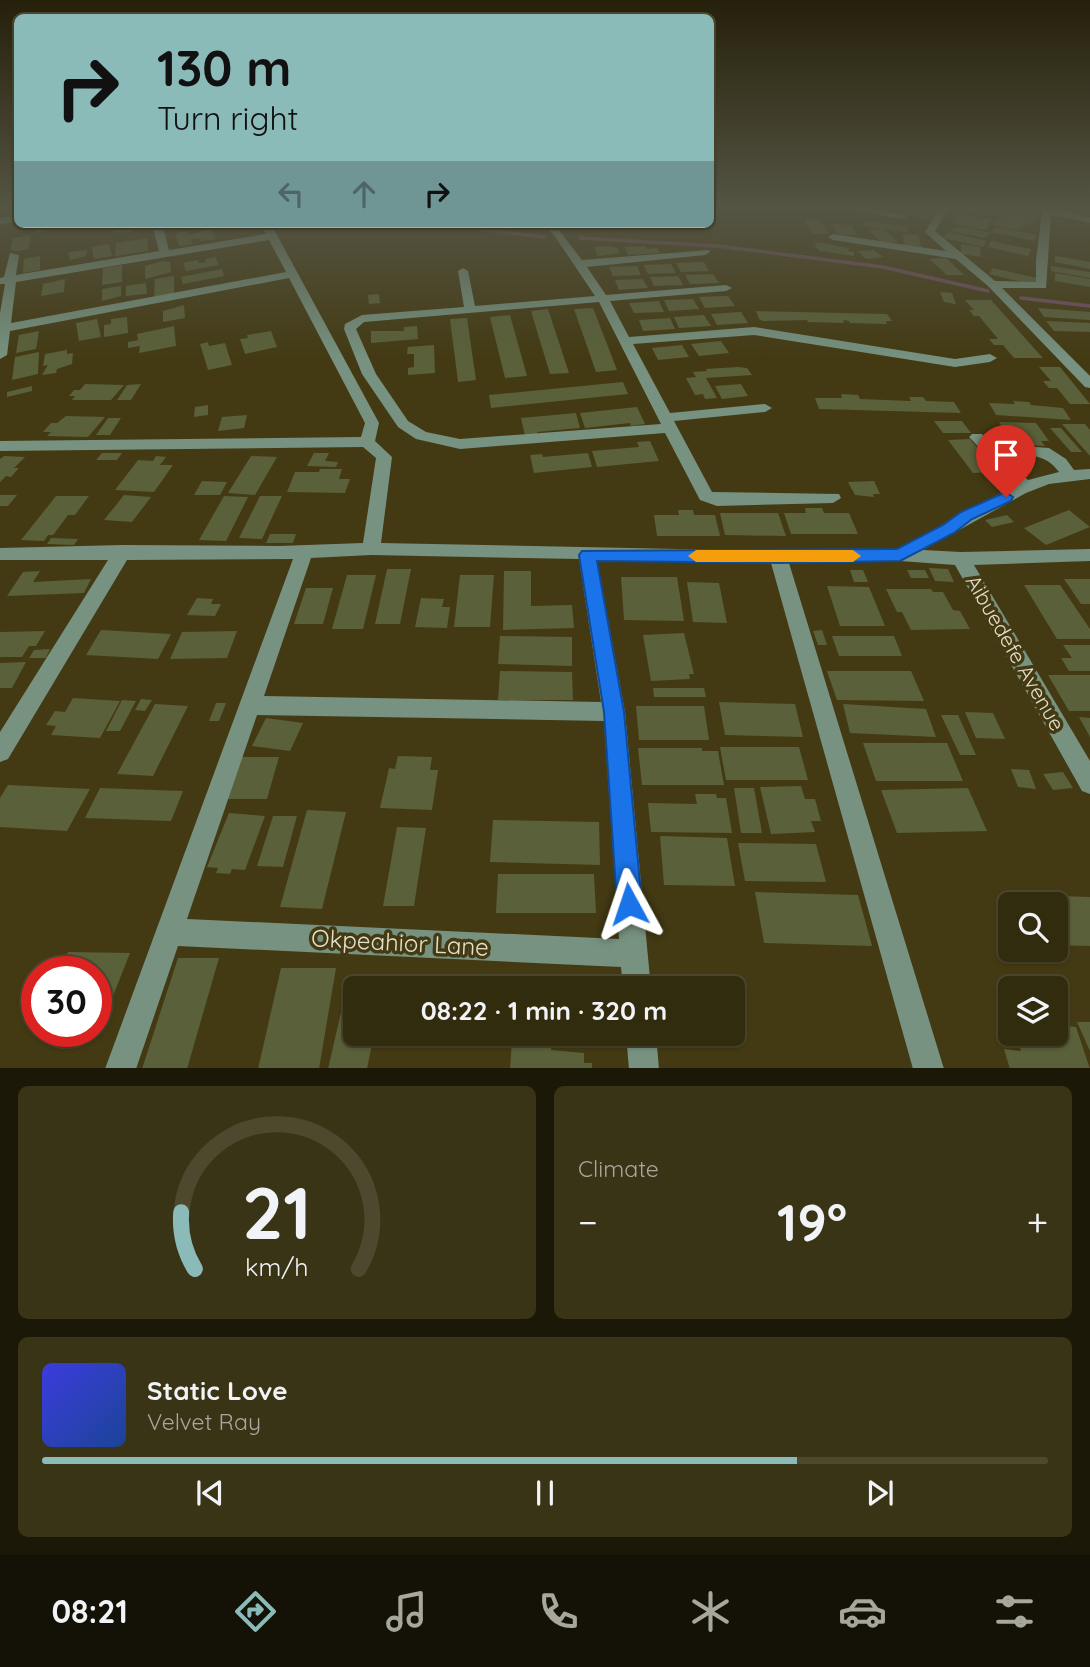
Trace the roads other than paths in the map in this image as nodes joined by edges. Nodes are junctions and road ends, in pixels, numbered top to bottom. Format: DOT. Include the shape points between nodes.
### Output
graph roads {
  1 [pos="13,259"];
  2 [pos="131,259"];
  3 [pos="285,259"];
  4 [pos="576,259"];
  5 [pos="633,259"];
  6 [pos="961,259"];
  7 [pos="1041,259"];
  8 [pos="579,264"];
  9 [pos="463,271"];
  10 [pos="294,274"];
  11 [pos="7,280"];
  12 [pos="992,284"];
  13 [pos="726,288"];
  14 [pos="602,296"];
  15 [pos="470,308"];
  16 [pos="6,328"];
  17 [pos="627,341"];
  18 [pos="0,355"];
  19 [pos="990,358"];
  20 [pos="1090,384"];
  21 [pos="765,408"];
  22 [pos="668,423"];
  23 [pos="977,437"];
  24 [pos="367,442"];
  25 [pos="1003,444"];
  26 [pos="0,446"];
  27 [pos="1090,474"];
  28 [pos="1070,476"];
  29 [pos="1026,488"];
  30 [pos="833,498"];
  31 [pos="372,549"];
  32 [pos="123,551"];
  33 [pos="0,554"];
  34 [pos="304,554"];
  35 [pos="587,555"];
  36 [pos="900,555"];
  37 [pos="1090,555"];
  38 [pos="778,557"];
  39 [pos="961,559"];
  40 [pos="249,705"];
  41 [pos="614,712"];
  42 [pos="0,752"];
  43 [pos="1090,783"];
  44 [pos="167,932"];
  45 [pos="633,954"];
  46 [pos="635,976"];
  47 [pos="642,1046"];
  48 [pos="120,1068"];
  49 [pos="644,1068"];
  50 [pos="929,1068"];
  1 -- 11 [label="street"];
  2 -- 11 [label="street"];
  3 -- 10 [label="street"];
  4 -- 8 [label="street"];
  5 -- 8 [label="street"];
  6 -- 12 [label="street"];
  7 -- 12 [label="street" via="1042,286"];
  8 -- 14 [label="street"];
  9 -- 15 [label="street"];
  10 -- 16 [label="street"];
  10 -- 24 [label="street" via="372,423"];
  11 -- 16 [label="street"];
  12 -- 20 [label="street"];
  13 -- 14 [label="street"];
  14 -- 15 [label="street"];
  14 -- 17 [label="street"];
  15 -- 22 [label="street" via="351,324 369,374 410,431 460,444"];
  16 -- 18 [label="street"];
  17 -- 19 [label="street" via="754,331 956,363"];
  17 -- 22 [label="street"];
  21 -- 22 [label="street"];
  22 -- 30 [label="street" via="706,496 717,500"];
  23 -- 29 [label="street"];
  24 -- 26 [label="street"];
  24 -- 31 [label="street" via="384,457"];
  25 -- 28 [label="street" via="1016,450 1051,453"];
  27 -- 28 [label="street"];
  28 -- 29 [label="street"];
  29 -- 36 [label="street" via="966,515"];
  31 -- 34 [label="street"];
  31 -- 35 [label="street"];
  32 -- 33 [label="street"];
  32 -- 34 [label="street"];
  32 -- 42 [label="street"];
  34 -- 40 [label="street"];
  35 -- 38 [label="street"];
  35 -- 41 [label="street"];
  36 -- 38 [label="street"];
  36 -- 39 [label="street"];
  37 -- 39 [label="street"];
  38 -- 50 [label="street"];
  39 -- 43 [label="street, Aibuedefe Avenue"];
  40 -- 41 [label="street"];
  40 -- 44 [label="street"];
  41 -- 45 [label="street"];
  44 -- 45 [label="street, Okpeahior Lane"];
  44 -- 48 [label="street"];
  45 -- 46 [label="street"];
  47 -- 49 [label="street"];
}
